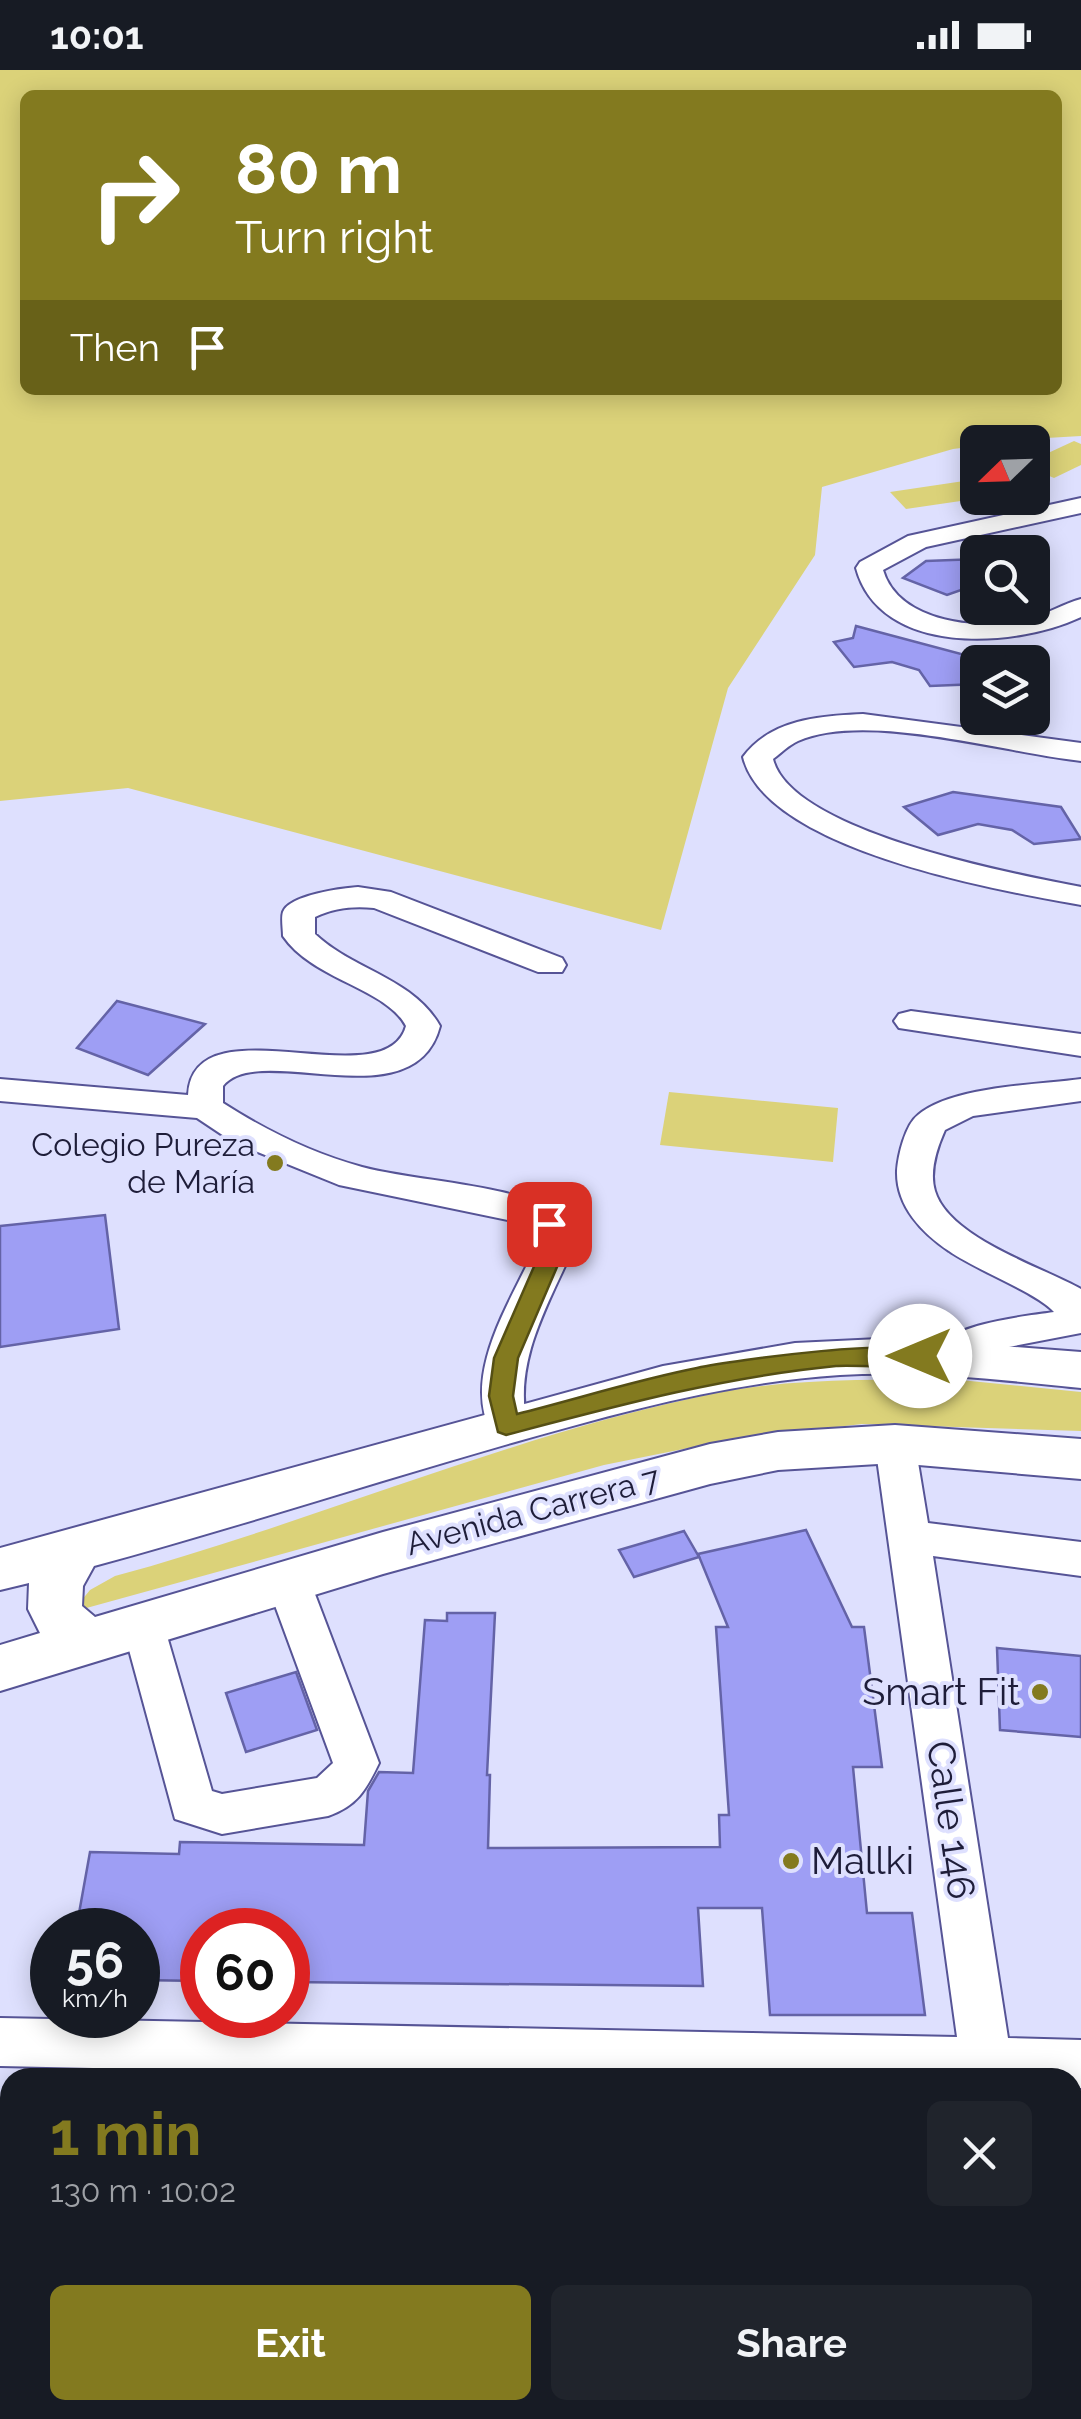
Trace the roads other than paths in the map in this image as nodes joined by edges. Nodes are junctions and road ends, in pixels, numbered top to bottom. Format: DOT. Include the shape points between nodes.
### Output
graph roads {
  1 [pos="1081,504"];
  2 [pos="1081,607"];
  3 [pos="1081,752"];
  4 [pos="1081,896"];
  5 [pos="550,965"];
  6 [pos="911,1021"];
  7 [pos="1081,1045"];
  8 [pos="0,1090"];
  9 [pos="1081,1090"];
  10 [pos="205,1108"];
  11 [pos="1071,1300"];
  12 [pos="946,1357"];
  13 [pos="1081,1370"];
  14 [pos="506,1426"];
  15 [pos="895,1444"];
  16 [pos="1081,1459"];
  17 [pos="910,1537"];
  18 [pos="1081,1559"];
  19 [pos="29,1567"];
  20 [pos="288,1580"];
  21 [pos="144,1624"];
  22 [pos="86,1641"];
  23 [pos="1,1669"];
  24 [pos="0,2042"];
  25 [pos="1081,2064"];
  26 [pos="635,2066"];
  27 [pos="811,2068"];
  28 [pos="987,2068"];
  29 [pos="1018,2068"];
  1 -- 2 [label="street" via="904,544 869,568 870,588 881,600 942,625 1016,630"];
  3 -- 4 [label="street" via="871,723 797,729 770,740 758,757 764,778 791,802 845,832 973,873"];
  5 -- 10 [label="street" via="380,900 350,894 323,900 299,912 299,936 336,967 402,998 416,1014 421,1036 405,1052 349,1068 290,1059 236,1065 209,1080"];
  6 -- 7 [label="street"];
  8 -- 10 [label="street"];
  9 -- 11 [label="street" via="965,1106 930,1123 916,1155 918,1194 953,1237"];
  10 -- 14 [label="street" via="246,1134 352,1176 533,1213 549,1224 555,1246 506,1358"];
  11 -- 12 [label="street" via="1069,1323 990,1336"];
  12 -- 13 [label="main road"];
  12 -- 14 [label="main road" via="839,1358 698,1376"];
  14 -- 19 [label="main road"];
  15 -- 16 [label="main road, Avenida Carrera 7"];
  15 -- 17 [label="street, Calle 146"];
  15 -- 20 [label="main road, Avenida Carrera 7" via="778,1450 706,1465"];
  17 -- 18 [label="street"];
  17 -- 28 [label="street, Calle 146"];
  19 -- 22 [label="main road" via="60,1571 54,1611"];
  20 -- 21 [label="main road, Avenida Carrera 7"];
  20 -- 21 [label="street" via="356,1763 347,1782 328,1796 222,1814 192,1805"];
  21 -- 22 [label="main road, Avenida Carrera 7"];
  22 -- 23 [label="main road, Avenida Carrera 7"];
  24 -- 26 [label="street"];
  25 -- 29 [label="street"];
  26 -- 27 [label="street"];
}
